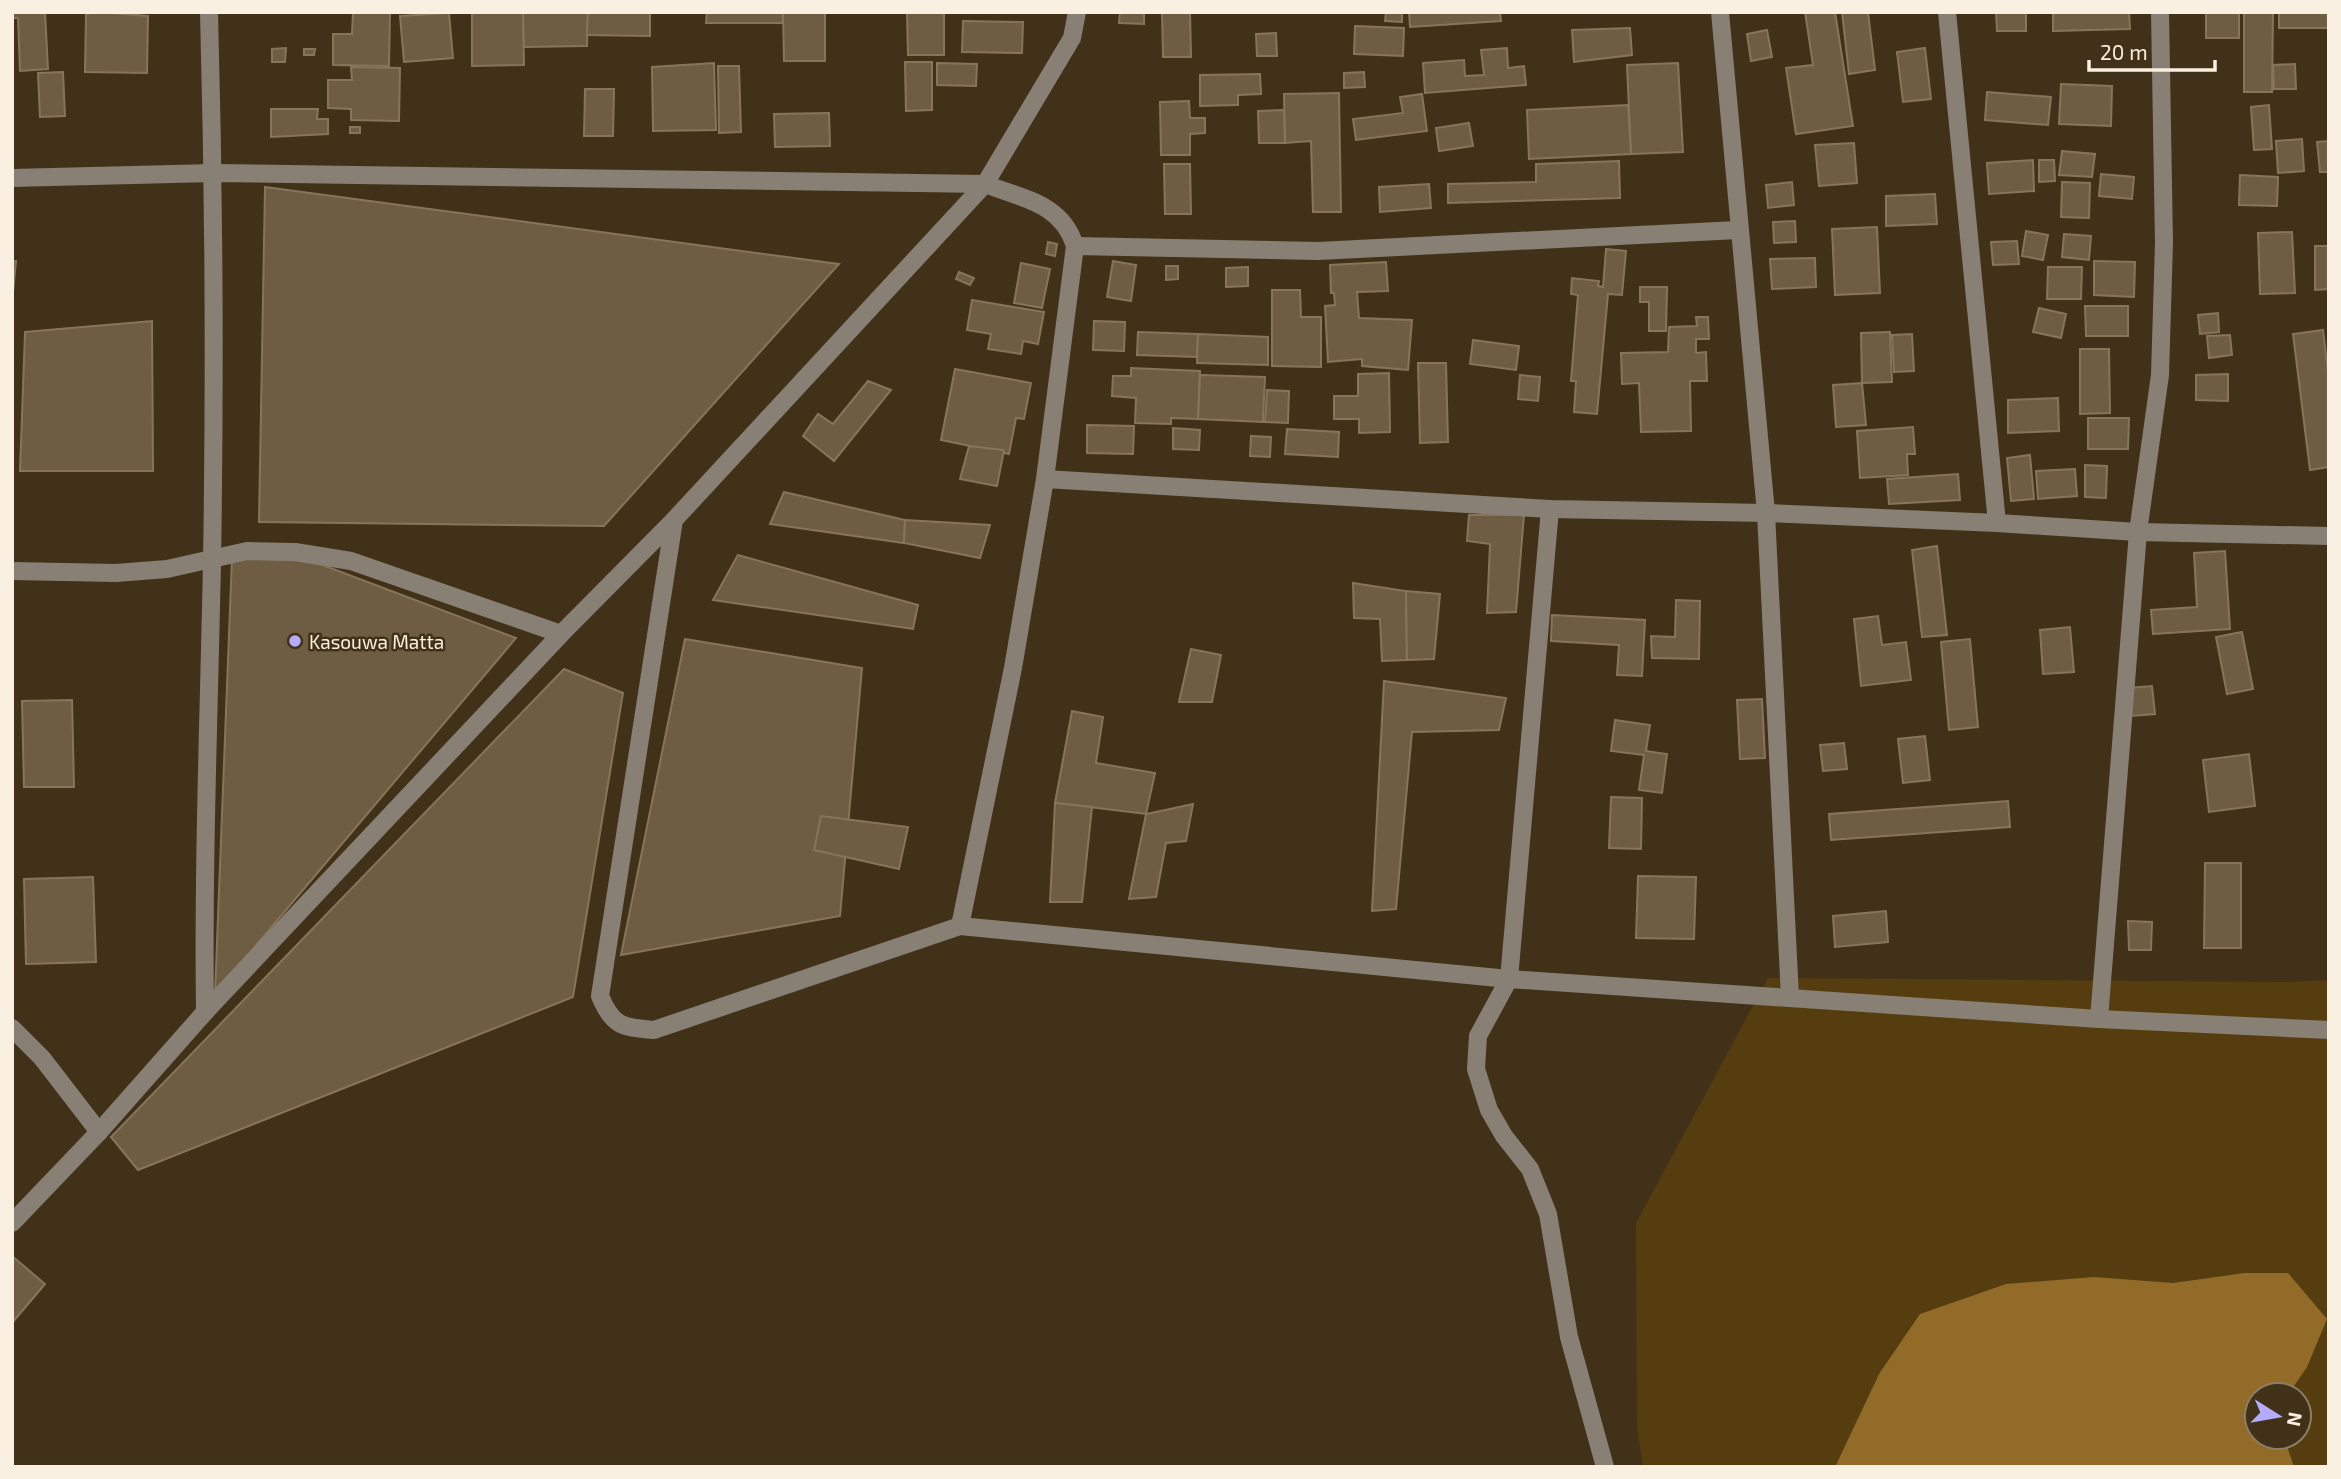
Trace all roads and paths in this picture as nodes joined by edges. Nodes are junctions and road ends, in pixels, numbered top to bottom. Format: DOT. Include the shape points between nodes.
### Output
graph roads {
  1 [pos="209,12"];
  2 [pos="1077,12"];
  3 [pos="1720,12"];
  4 [pos="1947,12"];
  5 [pos="2160,12"];
  6 [pos="213,173"];
  7 [pos="12,178"];
  8 [pos="985,184"];
  9 [pos="1738,230"];
  10 [pos="1075,246"];
  11 [pos="1045,479"];
  12 [pos="1550,509"];
  13 [pos="1766,513"];
  14 [pos="674,520"];
  15 [pos="1997,523"];
  16 [pos="2138,532"];
  17 [pos="2329,536"];
  18 [pos="212,561"];
  19 [pos="12,571"];
  20 [pos="561,634"];
  21 [pos="960,926"];
  22 [pos="1509,979"];
  23 [pos="1790,998"];
  24 [pos="205,1012"];
  25 [pos="2099,1019"];
  26 [pos="12,1028"];
  27 [pos="2329,1030"];
  28 [pos="99,1132"];
  29 [pos="12,1223"];
  30 [pos="1605,1467"];
  1 -- 6 [label="street"];
  2 -- 8 [label="street" via="1072,38"];
  3 -- 9 [label="street"];
  4 -- 15 [label="street"];
  5 -- 16 [label="street" via="2164,243 2160,375"];
  6 -- 7 [label="street"];
  6 -- 8 [label="street"];
  6 -- 18 [label="street"];
  8 -- 10 [label="street" via="1060,216 1069,226"];
  8 -- 14 [label="street"];
  9 -- 10 [label="street" via="1318,251"];
  9 -- 13 [label="street"];
  10 -- 11 [label="street"];
  11 -- 12 [label="street"];
  11 -- 21 [label="street" via="1013,668"];
  12 -- 13 [label="street"];
  12 -- 22 [label="street"];
  13 -- 15 [label="street"];
  13 -- 23 [label="street"];
  14 -- 20 [label="street"];
  14 -- 21 [label="street" via="600,996 609,1017 625,1027 654,1030"];
  15 -- 16 [label="street"];
  16 -- 17 [label="street"];
  16 -- 25 [label="street"];
  18 -- 19 [label="street" via="116,573"];
  18 -- 20 [label="street" via="247,551 295,552 351,561"];
  18 -- 24 [label="street"];
  20 -- 24 [label="street"];
  21 -- 22 [label="street"];
  22 -- 23 [label="street"];
  22 -- 30 [label="street" via="1478,1036 1476,1069 1489,1111 1530,1169 1548,1214 1569,1336"];
  23 -- 25 [label="street"];
  24 -- 28 [label="street"];
  25 -- 27 [label="street"];
  26 -- 28 [label="street" via="42,1058"];
  28 -- 29 [label="street"];
}
